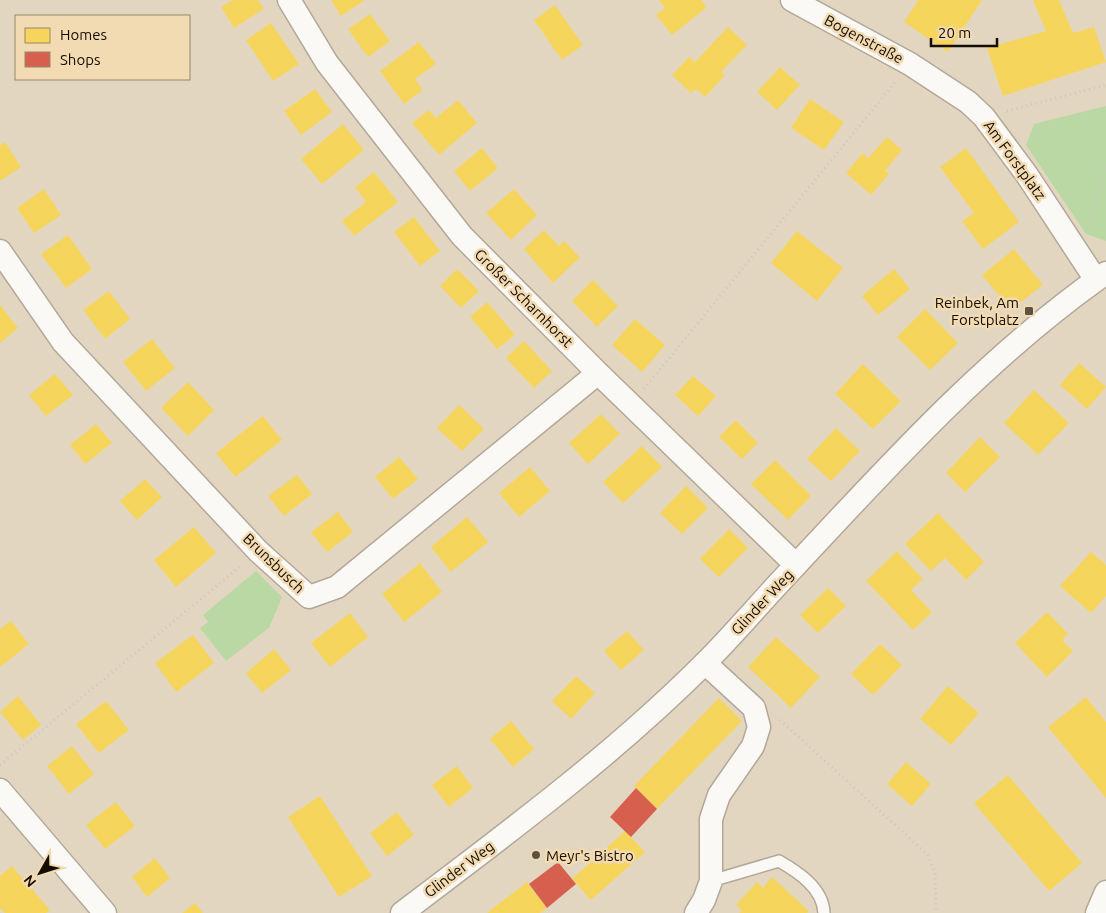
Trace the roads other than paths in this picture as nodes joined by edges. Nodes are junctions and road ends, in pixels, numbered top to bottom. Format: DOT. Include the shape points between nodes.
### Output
graph roads {
  1 [pos="289,0"];
  2 [pos="792,0"];
  3 [pos="910,64"];
  4 [pos="0,251"];
  5 [pos="1101,276"];
  6 [pos="598,373"];
  7 [pos="796,564"];
  8 [pos="705,664"];
  9 [pos="0,790"];
  10 [pos="711,881"];
  11 [pos="1106,892"];
  12 [pos="105,913"];
  13 [pos="402,913"];
  14 [pos="696,913"];
  15 [pos="824,913"];
  16 [pos="1097,913"];
  1 -- 6 [label="street, Großer Scharnhorst" via="327,63 462,236"];
  2 -- 3 [label="street, Bogenstraße"];
  3 -- 5 [label="street, Am Forstplatz" via="951,89 984,117 1073,243"];
  4 -- 6 [label="street, Brunsbusch" via="63,342 258,551 309,597 336,587"];
  5 -- 7 [label="street, Glinder Weg" via="983,374"];
  6 -- 7 [label="street, Großer Scharnhorst"];
  7 -- 8 [label="street, Glinder Weg"];
  8 -- 10 [label="street" via="754,708 759,727 753,746 719,794 711,819"];
  8 -- 13 [label="street, Glinder Weg" via="577,780"];
  9 -- 12 [label="street"];
  10 -- 14 [label="street"];
  10 -- 15 [label="lane" via="779,861 814,888"];
  11 -- 16 [label="street"];
}
